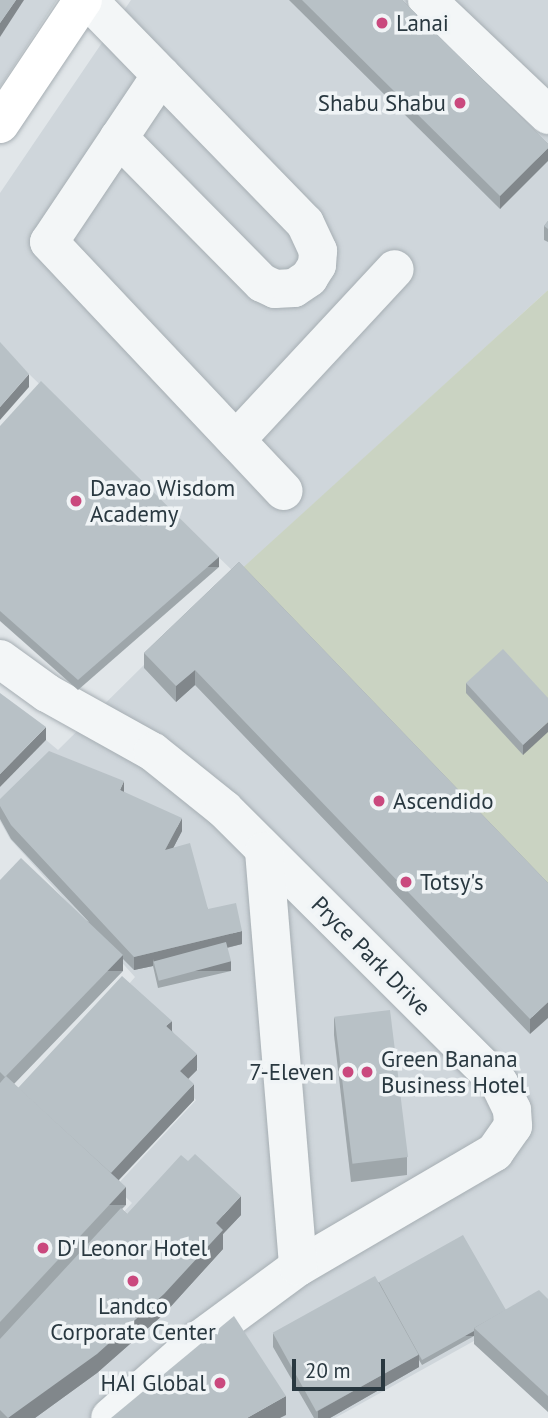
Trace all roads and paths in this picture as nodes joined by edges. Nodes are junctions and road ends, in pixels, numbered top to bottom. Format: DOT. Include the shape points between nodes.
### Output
graph roads {
  1 [pos="85,0"];
  2 [pos="427,0"];
  3 [pos="161,75"];
  4 [pos="548,115"];
  5 [pos="0,124"];
  6 [pos="119,138"];
  7 [pos="395,270"];
  8 [pos="309,278"];
  9 [pos="350,318"];
  10 [pos="236,440"];
  11 [pos="285,491"];
  12 [pos="0,659"];
  13 [pos="264,851"];
  14 [pos="298,1267"];
  15 [pos="110,1418"];
  1 -- 3 [label="street"];
  1 -- 5 [label="main road"];
  2 -- 4 [label="street"];
  3 -- 6 [label="street"];
  3 -- 8 [label="street" via="305,223 318,251"];
  6 -- 8 [label="street" via="261,284 294,288"];
  6 -- 10 [label="street" via="50,242"];
  7 -- 9 [label="street"];
  8 -- 9 [label="street"];
  9 -- 10 [label="street"];
  10 -- 11 [label="street"];
  12 -- 13 [label="street, Pryce Park Drive" via="47,693 153,752 225,809"];
  13 -- 14 [label="street"];
  13 -- 14 [label="street, Pryce Park Drive" via="499,1083 512,1110 513,1126 495,1152"];
  14 -- 15 [label="street, Pryce Park Drive" via="195,1343"];
}
